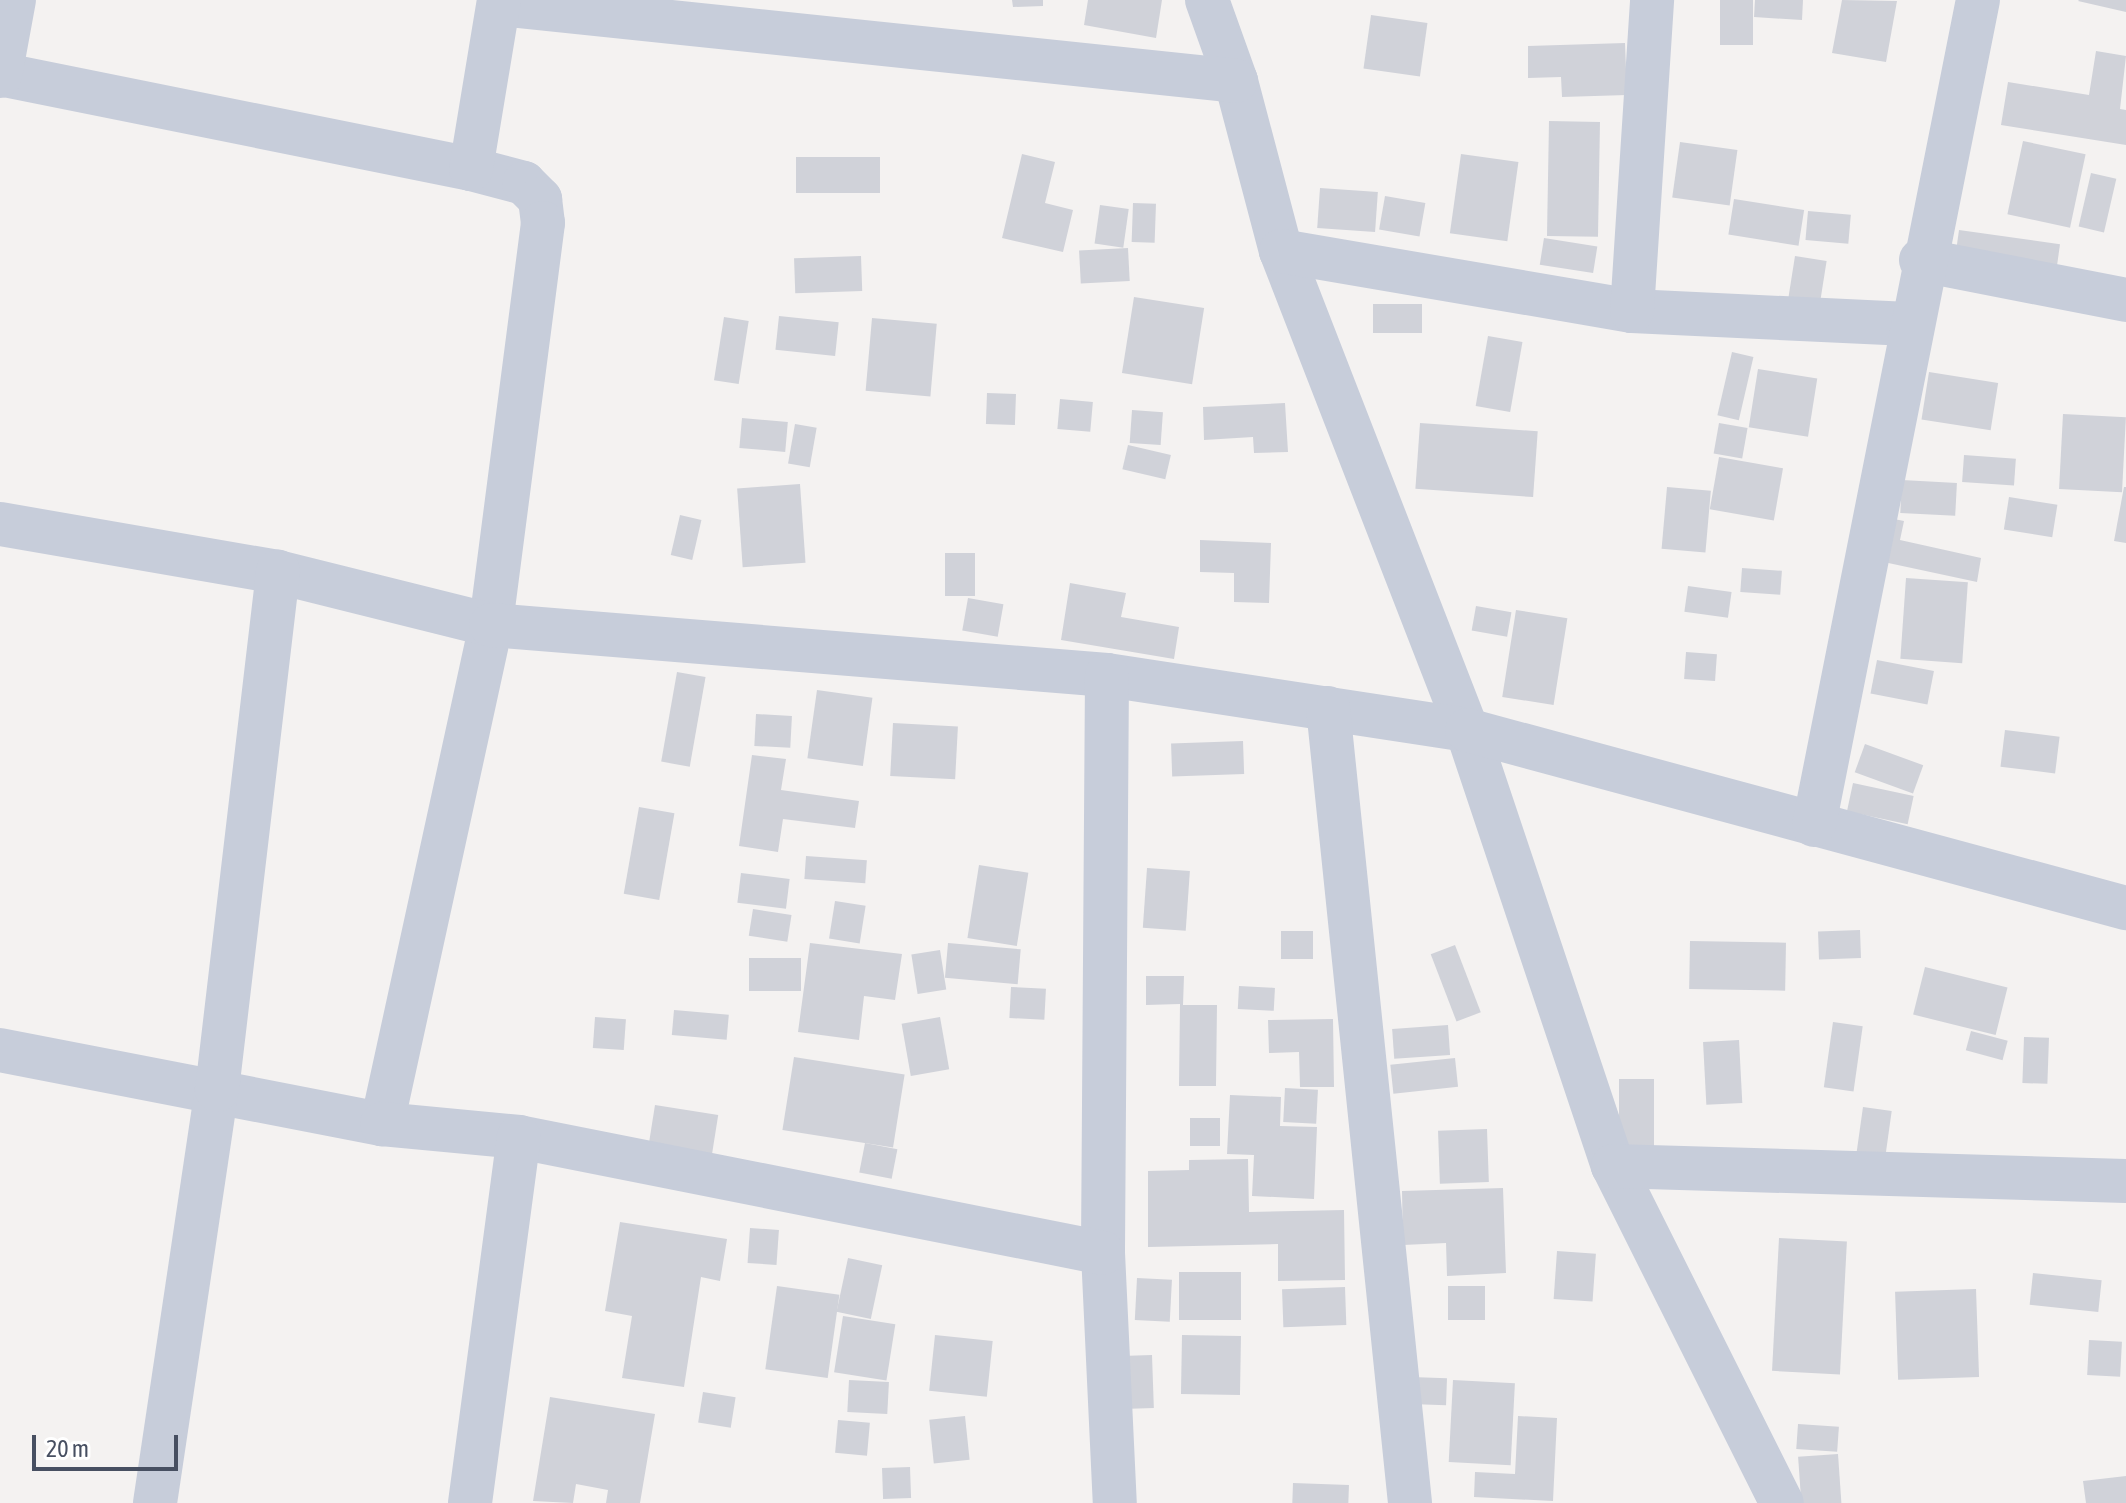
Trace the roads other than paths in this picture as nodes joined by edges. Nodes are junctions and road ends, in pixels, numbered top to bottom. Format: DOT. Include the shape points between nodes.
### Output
graph roads {
  1 [pos="14,0"];
  2 [pos="1207,0"];
  3 [pos="1652,0"];
  4 [pos="1978,0"];
  5 [pos="499,2"];
  6 [pos="0,75"];
  7 [pos="1236,81"];
  8 [pos="471,169"];
  9 [pos="1281,251"];
  10 [pos="1921,260"];
  11 [pos="2126,300"];
  12 [pos="1632,311"];
  13 [pos="1909,324"];
  14 [pos="0,524"];
  15 [pos="278,572"];
  16 [pos="491,625"];
  17 [pos="1107,675"];
  18 [pos="1328,708"];
  19 [pos="1467,730"];
  20 [pos="1814,825"];
  21 [pos="2126,908"];
  22 [pos="0,1050"];
  23 [pos="217,1090"];
  24 [pos="382,1124"];
  25 [pos="519,1137"];
  26 [pos="1613,1166"];
  27 [pos="2126,1181"];
  28 [pos="1103,1253"];
  29 [pos="155,1503"];
  30 [pos="470,1503"];
  31 [pos="1115,1503"];
  32 [pos="1410,1503"];
  33 [pos="1782,1503"];
  1 -- 6 [label="street"];
  2 -- 7 [label="street"];
  3 -- 12 [label="street"];
  4 -- 10 [label="street"];
  5 -- 7 [label="street"];
  5 -- 8 [label="street"];
  6 -- 8 [label="street"];
  7 -- 9 [label="street"];
  8 -- 16 [label="street" via="535,188 543,223"];
  9 -- 12 [label="street"];
  9 -- 19 [label="street"];
  10 -- 11 [label="street"];
  10 -- 13 [label="street"];
  12 -- 13 [label="street"];
  13 -- 20 [label="street"];
  14 -- 15 [label="street"];
  15 -- 16 [label="street"];
  15 -- 23 [label="street"];
  16 -- 17 [label="street"];
  16 -- 24 [label="street"];
  17 -- 18 [label="street"];
  17 -- 28 [label="street"];
  18 -- 19 [label="street"];
  18 -- 32 [label="street"];
  19 -- 20 [label="street"];
  19 -- 26 [label="street"];
  20 -- 21 [label="street"];
  22 -- 23 [label="street"];
  23 -- 24 [label="street"];
  23 -- 29 [label="street"];
  24 -- 25 [label="street"];
  25 -- 28 [label="street"];
  25 -- 30 [label="street"];
  26 -- 27 [label="street"];
  26 -- 33 [label="street"];
  28 -- 31 [label="street"];
}
